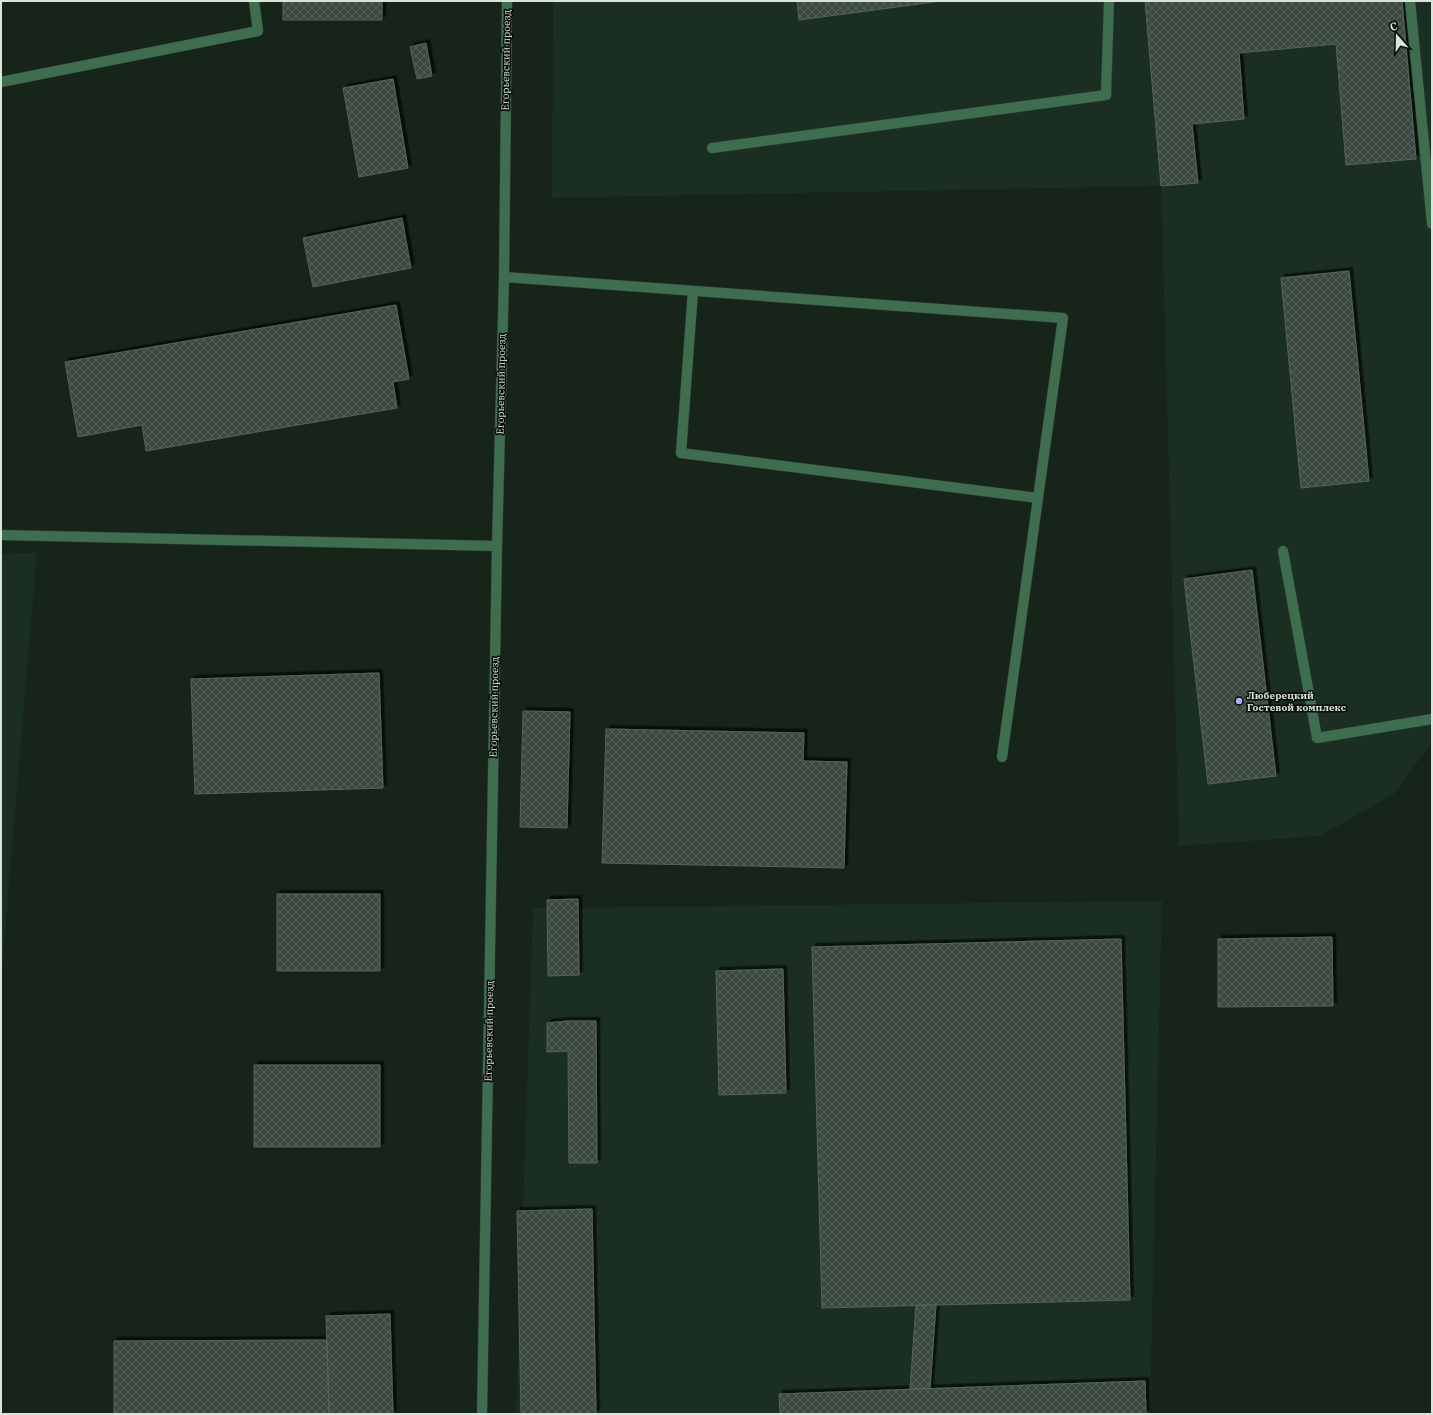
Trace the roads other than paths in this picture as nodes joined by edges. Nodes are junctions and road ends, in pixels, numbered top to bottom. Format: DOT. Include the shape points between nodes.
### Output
graph roads {
  1 [pos="254,1"];
  2 [pos="507,1"];
  3 [pos="1110,1"];
  4 [pos="1410,1"];
  5 [pos="1,82"];
  6 [pos="712,148"];
  7 [pos="1432,224"];
  8 [pos="504,277"];
  9 [pos="693,291"];
  10 [pos="1038,498"];
  11 [pos="1,535"];
  12 [pos="497,546"];
  13 [pos="1283,551"];
  14 [pos="1432,720"];
  15 [pos="1002,757"];
  16 [pos="482,1414"];
  1 -- 5 [label="street" via="258,32"];
  2 -- 8 [label="street, Егорьевский проезд"];
  3 -- 6 [label="street" via="1106,95"];
  4 -- 7 [label="street"];
  8 -- 9 [label="street"];
  8 -- 12 [label="street, Егорьевский проезд"];
  9 -- 10 [label="street" via="681,453"];
  9 -- 10 [label="street" via="1063,318"];
  10 -- 15 [label="street"];
  11 -- 12 [label="street"];
  12 -- 16 [label="street, Егорьевский проезд"];
  13 -- 14 [label="street" via="1317,738"];
}
